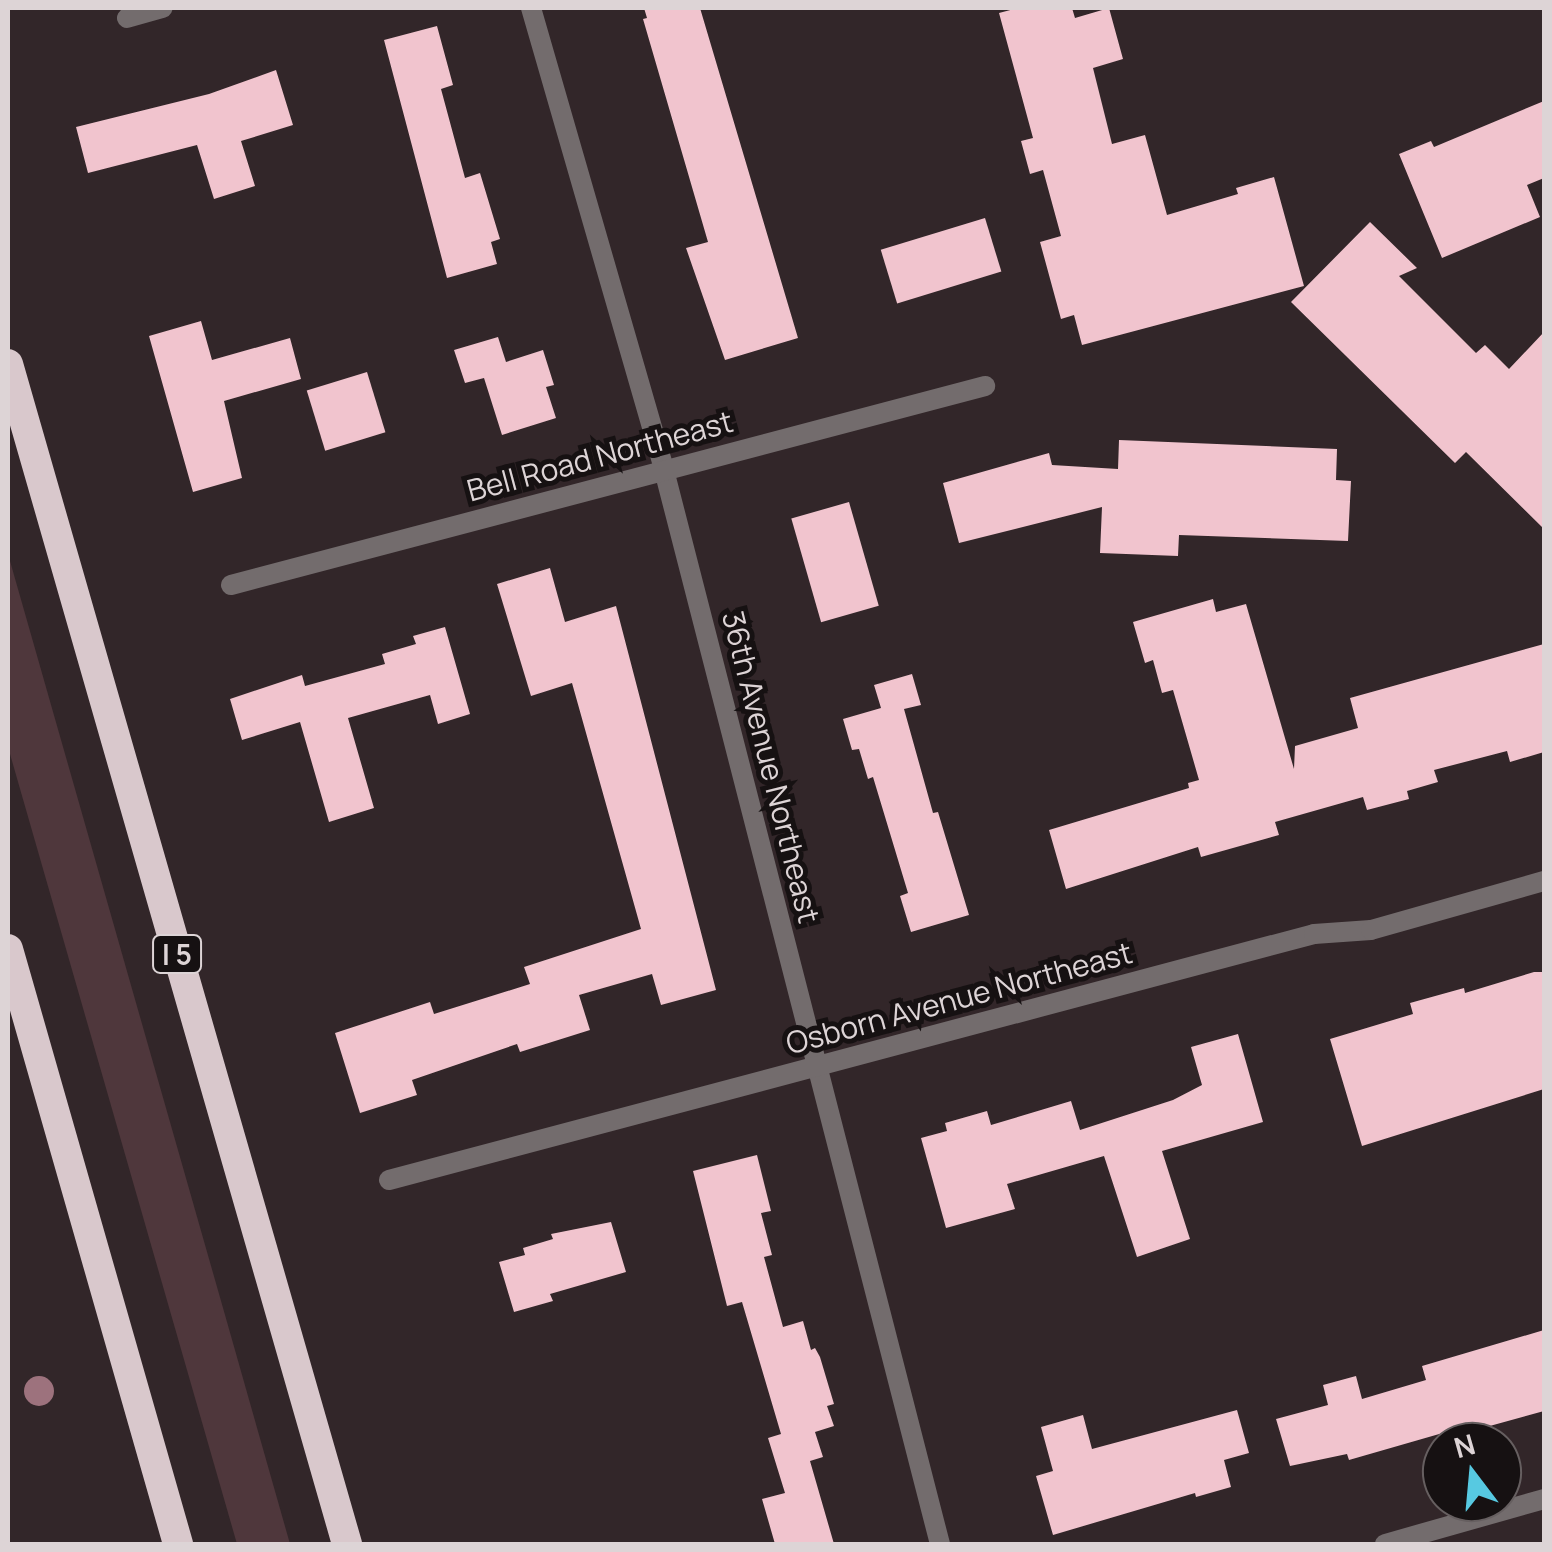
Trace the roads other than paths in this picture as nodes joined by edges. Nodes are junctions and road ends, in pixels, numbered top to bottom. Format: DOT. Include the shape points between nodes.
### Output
graph roads {
  1 [pos="164,8"];
  2 [pos="531,8"];
  3 [pos="126,18"];
  4 [pos="8,364"];
  5 [pos="985,386"];
  6 [pos="664,470"];
  7 [pos="231,585"];
  8 [pos="1544,880"];
  9 [pos="8,949"];
  10 [pos="818,1066"];
  11 [pos="389,1180"];
  12 [pos="1544,1499"];
  13 [pos="178,1544"];
  14 [pos="346,1544"];
  15 [pos="940,1544"];
  16 [pos="1385,1544"];
  1 -- 3 [label="street"];
  2 -- 6 [label="street, 36th Avenue Northeast"];
  4 -- 14 [label="highway, I 5"];
  5 -- 6 [label="street, Bell Road Northeast"];
  6 -- 7 [label="street, Bell Road Northeast"];
  6 -- 10 [label="street, 36th Avenue Northeast"];
  8 -- 10 [label="street, Osborn Avenue Northeast" via="1404,922 1314,934"];
  9 -- 13 [label="highway"];
  10 -- 11 [label="street, Osborn Avenue Northeast"];
  10 -- 15 [label="street, 36th Avenue Northeast"];
  12 -- 16 [label="street"];
}
